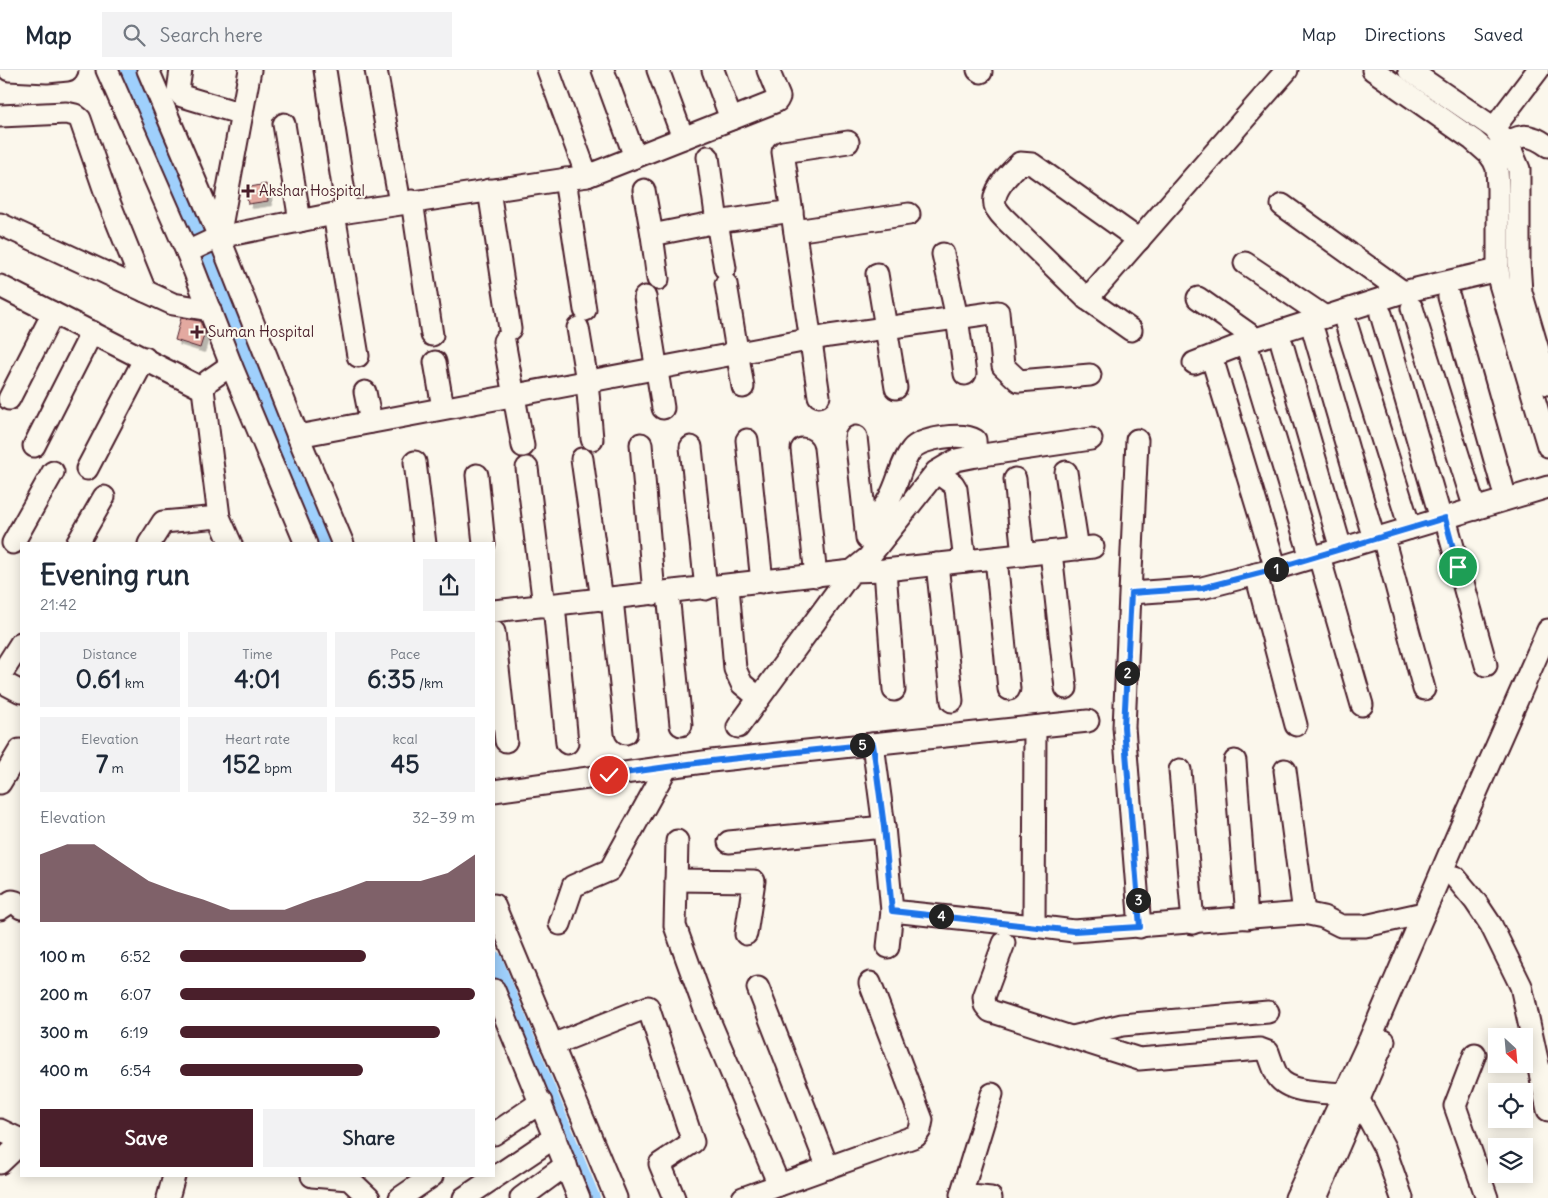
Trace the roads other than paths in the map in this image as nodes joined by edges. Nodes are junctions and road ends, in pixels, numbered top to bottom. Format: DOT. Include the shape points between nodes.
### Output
graph roads {
  1 [pos="9,70"];
  2 [pos="67,70"];
  3 [pos="107,70"];
  4 [pos="148,70"];
  5 [pos="181,70"];
  6 [pos="250,70"];
  7 [pos="324,70"];
  8 [pos="376,70"];
  9 [pos="548,70"];
  10 [pos="603,70"];
  11 [pos="658,70"];
  12 [pos="713,70"];
  13 [pos="768,70"];
  14 [pos="1287,70"];
  15 [pos="1373,70"];
  16 [pos="1409,70"];
  17 [pos="1538,70"];
  18 [pos="242,114"];
  19 [pos="0,116"];
  20 [pos="731,119"];
  21 [pos="284,124"];
  22 [pos="683,138"];
  23 [pos="848,142"];
  24 [pos="1496,142"];
  25 [pos="1548,146"];
  26 [pos="635,157"];
  27 [pos="708,157"];
  28 [pos="587,176"];
  29 [pos="565,179"];
  30 [pos="489,190"];
  31 [pos="644,190"];
  32 [pos="406,202"];
  33 [pos="1282,205"];
  34 [pos="341,213"];
  35 [pos="909,214"];
  36 [pos="300,221"];
  37 [pos="793,221"];
  38 [pos="717,222"];
  39 [pos="0,224"];
  40 [pos="652,235"];
  41 [pos="220,237"];
  42 [pos="1139,240"];
  43 [pos="187,252"];
  44 [pos="944,254"];
  45 [pos="1245,262"];
  46 [pos="1498,270"];
  47 [pos="877,274"];
  48 [pos="658,279"];
  49 [pos="0,286"];
  50 [pos="144,291"];
  51 [pos="646,297"];
  52 [pos="1449,297"];
  53 [pos="1198,298"];
  54 [pos="1087,299"];
  55 [pos="1408,300"];
  56 [pos="210,310"];
  57 [pos="53,313"];
  58 [pos="1381,314"];
  59 [pos="957,318"];
  60 [pos="1346,323"];
  61 [pos="1320,325"];
  62 [pos="886,328"];
  63 [pos="1131,330"];
  64 [pos="92,332"];
  65 [pos="432,335"];
  66 [pos="811,340"];
  67 [pos="1282,344"];
  68 [pos="1253,346"];
  69 [pos="737,354"];
  70 [pos="358,356"];
  71 [pos="145,358"];
  72 [pos="434,362"];
  73 [pos="1194,363"];
  74 [pos="231,365"];
  75 [pos="1215,368"];
  76 [pos="657,369"];
  77 [pos="966,374"];
  78 [pos="1090,374"];
  79 [pos="587,381"];
  80 [pos="1548,384"];
  81 [pos="743,386"];
  82 [pos="896,388"];
  83 [pos="202,389"];
  84 [pos="365,392"];
  85 [pos="514,394"];
  86 [pos="819,396"];
  87 [pos="8,399"];
  88 [pos="443,408"];
  89 [pos="663,408"];
  90 [pos="371,422"];
  91 [pos="298,436"];
  92 [pos="856,438"];
  93 [pos="592,439"];
  94 [pos="1091,439"];
  95 [pos="747,440"];
  96 [pos="1137,440"];
  97 [pos="642,444"];
  98 [pos="34,446"];
  99 [pos="523,446"];
  100 [pos="1548,446"];
  101 [pos="691,447"];
  102 [pos="802,449"];
  103 [pos="976,456"];
  104 [pos="582,459"];
  105 [pos="415,462"];
  106 [pos="527,468"];
  107 [pos="87,469"];
  108 [pos="54,472"];
  109 [pos="936,472"];
  110 [pos="1066,472"];
  111 [pos="476,475"];
  112 [pos="1015,479"];
  113 [pos="1548,487"];
  114 [pos="104,497"];
  115 [pos="1506,499"];
  116 [pos="1475,509"];
  117 [pos="219,517"];
  118 [pos="1443,518"];
  119 [pos="1410,528"];
  120 [pos="866,530"];
  121 [pos="1378,538"];
  122 [pos="11,542"];
  123 [pos="78,542"];
  124 [pos="149,542"];
  125 [pos="230,542"];
  126 [pos="305,542"];
  127 [pos="342,542"];
  128 [pos="425,542"];
  129 [pos="484,542"];
  130 [pos="1341,549"];
  131 [pos="1052,552"];
  132 [pos="1023,555"];
  133 [pos="1315,557"];
  134 [pos="996,558"];
  135 [pos="965,562"];
  136 [pos="876,564"];
  137 [pos="938,564"];
  138 [pos="852,571"];
  139 [pos="1266,571"];
  140 [pos="816,576"];
  141 [pos="762,582"];
  142 [pos="728,586"];
  143 [pos="706,588"];
  144 [pos="1131,593"];
  145 [pos="661,594"];
  146 [pos="607,599"];
  147 [pos="549,605"];
  148 [pos="495,611"];
  149 [pos="1548,630"];
  150 [pos="495,641"];
  151 [pos="20,645"];
  152 [pos="1486,665"];
  153 [pos="1548,665"];
  154 [pos="0,676"];
  155 [pos="0,680"];
  156 [pos="1066,688"];
  157 [pos="1009,689"];
  158 [pos="1424,689"];
  159 [pos="894,690"];
  160 [pos="20,691"];
  161 [pos="759,698"];
  162 [pos="952,701"];
  163 [pos="1362,705"];
  164 [pos="1088,721"];
  165 [pos="681,725"];
  166 [pos="1296,725"];
  167 [pos="738,727"];
  168 [pos="1035,727"];
  169 [pos="626,733"];
  170 [pos="506,741"];
  171 [pos="567,744"];
  172 [pos="873,744"];
  173 [pos="20,750"];
  174 [pos="1235,761"];
  175 [pos="667,767"];
  176 [pos="1180,770"];
  177 [pos="1285,770"];
  178 [pos="0,783"];
  179 [pos="495,791"];
  180 [pos="884,827"];
  181 [pos="677,841"];
  182 [pos="729,842"];
  183 [pos="1455,876"];
  184 [pos="676,880"];
  185 [pos="20,907"];
  186 [pos="495,907"];
  187 [pos="0,909"];
  188 [pos="892,911"];
  189 [pos="1304,913"];
  190 [pos="1424,913"];
  191 [pos="1247,918"];
  192 [pos="1194,923"];
  193 [pos="560,924"];
  194 [pos="1034,926"];
  195 [pos="1140,927"];
  196 [pos="746,934"];
  197 [pos="1004,943"];
  198 [pos="888,947"];
  199 [pos="870,984"];
  200 [pos="758,988"];
  201 [pos="495,992"];
  202 [pos="1268,1012"];
  203 [pos="1072,1038"];
  204 [pos="552,1045"];
  205 [pos="1475,1054"];
  206 [pos="992,1094"];
  207 [pos="1352,1097"];
  208 [pos="540,1102"];
  209 [pos="1548,1110"];
  210 [pos="0,1130"];
  211 [pos="495,1133"];
  212 [pos="555,1137"];
  213 [pos="20,1140"];
  214 [pos="20,1142"];
  215 [pos="0,1163"];
  216 [pos="566,1165"];
  217 [pos="828,1168"];
  218 [pos="174,1177"];
  219 [pos="348,1177"];
  220 [pos="431,1177"];
  221 [pos="779,1185"];
  222 [pos="168,1198"];
  223 [pos="369,1198"];
  224 [pos="400,1198"];
  225 [pos="464,1198"];
  226 [pos="521,1198"];
  227 [pos="579,1198"];
  228 [pos="616,1198"];
  229 [pos="674,1198"];
  230 [pos="743,1198"];
  231 [pos="991,1198"];
  232 [pos="1296,1198"];
  233 [pos="1316,1198"];
  234 [pos="1402,1198"];
  235 [pos="1487,1198"];
  1 -- 2 [label="street"];
  3 -- 43 [label="street"];
  4 -- 41 [label="street"];
  5 -- 18 [label="street" via="178,91 182,96"];
  6 -- 18 [label="street"];
  7 -- 34 [label="street"];
  8 -- 32 [label="street"];
  9 -- 28 [label="street"];
  10 -- 26 [label="street"];
  11 -- 22 [label="street"];
  12 -- 20 [label="street"];
  13 -- 20 [label="street" via="779,97 777,101"];
  14 -- 42 [label="street"];
  15 -- 24 [label="street" via="1473,140"];
  16 -- 24 [label="street"];
  17 -- 24 [label="street"];
  18 -- 41 [label="street"];
  19 -- 50 [label="street" via="66,113 80,119"];
  20 -- 22 [label="street"];
  21 -- 36 [label="street"];
  22 -- 26 [label="street"];
  23 -- 37 [label="street" via="783,152"];
  24 -- 25 [label="street" via="1526,136"];
  24 -- 46 [label="street"];
  24 -- 80 [label="street" via="1516,160 1520,169 1518,262 1522,292"];
  26 -- 28 [label="street"];
  27 -- 38 [label="street"];
  28 -- 29 [label="street"];
  29 -- 30 [label="street"];
  29 -- 79 [label="street"];
  30 -- 32 [label="street"];
  30 -- 85 [label="street"];
  31 -- 40 [label="street"];
  32 -- 34 [label="street"];
  32 -- 65 [label="street"];
  33 -- 55 [label="street"];
  34 -- 36 [label="street"];
  34 -- 70 [label="street"];
  35 -- 37 [label="street"];
  36 -- 41 [label="street"];
  37 -- 38 [label="street"];
  37 -- 66 [label="street"];
  38 -- 40 [label="street"];
  38 -- 69 [label="street"];
  39 -- 50 [label="street"];
  40 -- 48 [label="street"];
  41 -- 43 [label="street"];
  41 -- 91 [label="street"];
  42 -- 54 [label="street"];
  42 -- 54 [label="street" via="1032,164 1020,163 1005,179 995,198 996,207"];
  43 -- 56 [label="street"];
  44 -- 59 [label="street"];
  45 -- 61 [label="street"];
  46 -- 55 [label="street"];
  46 -- 100 [label="street"];
  47 -- 62 [label="street"];
  49 -- 57 [label="street"];
  50 -- 56 [label="street" via="173,304"];
  51 -- 76 [label="street"];
  52 -- 115 [label="street"];
  53 -- 68 [label="street"];
  54 -- 63 [label="street"];
  55 -- 61 [label="street"];
  55 -- 116 [label="street"];
  56 -- 74 [label="street"];
  57 -- 64 [label="street"];
  57 -- 87 [label="street"];
  58 -- 118 [label="street"];
  59 -- 62 [label="street"];
  59 -- 77 [label="street"];
  59 -- 78 [label="street" via="998,312 1003,366 1019,381"];
  60 -- 119 [label="street"];
  61 -- 68 [label="street"];
  61 -- 121 [label="street"];
  62 -- 66 [label="street"];
  62 -- 82 [label="street"];
  64 -- 71 [label="street"];
  64 -- 98 [label="street"];
  66 -- 69 [label="street"];
  66 -- 86 [label="street"];
  67 -- 130 [label="street"];
  68 -- 73 [label="street"];
  68 -- 133 [label="street"];
  69 -- 76 [label="street"];
  69 -- 81 [label="street"];
  71 -- 83 [label="street"];
  71 -- 107 [label="street"];
  72 -- 88 [label="street"];
  74 -- 83 [label="street"];
  74 -- 126 [label="street"];
  75 -- 139 [label="street"];
  76 -- 79 [label="street"];
  76 -- 89 [label="street"];
  79 -- 85 [label="street"];
  79 -- 93 [label="street"];
  83 -- 117 [label="street"];
  84 -- 90 [label="street"];
  85 -- 88 [label="street"];
  85 -- 99 [label="street"];
  88 -- 90 [label="street"];
  90 -- 91 [label="street"];
  91 -- 127 [label="street"];
  92 -- 120 [label="street"];
  94 -- 103 [label="street"];
  95 -- 141 [label="street"];
  96 -- 144 [label="street"];
  97 -- 145 [label="street"];
  101 -- 143 [label="street"];
  102 -- 140 [label="street"];
  103 -- 109 [label="street" via="956,460"];
  103 -- 120 [label="street" via="975,440 971,438 956,436 918,444 911,450 889,499"];
  104 -- 146 [label="street"];
  105 -- 128 [label="street"];
  106 -- 147 [label="street"];
  108 -- 122 [label="street"];
  109 -- 135 [label="street" via="956,489"];
  109 -- 136 [label="street"];
  110 -- 131 [label="street" via="1085,548"];
  111 -- 129 [label="street"];
  112 -- 132 [label="street"];
  113 -- 115 [label="street"];
  114 -- 123 [label="street"];
  115 -- 116 [label="street"];
  116 -- 118 [label="street"];
  117 -- 124 [label="street" via="163,522"];
  117 -- 125 [label="street"];
  118 -- 119 [label="street"];
  118 -- 152 [label="street"];
  119 -- 121 [label="street"];
  120 -- 136 [label="street"];
  121 -- 130 [label="street"];
  121 -- 158 [label="street"];
  130 -- 133 [label="street"];
  131 -- 132 [label="street"];
  131 -- 156 [label="street"];
  132 -- 134 [label="street"];
  133 -- 139 [label="street"];
  133 -- 163 [label="street"];
  134 -- 135 [label="street"];
  134 -- 157 [label="street"];
  135 -- 137 [label="street"];
  136 -- 137 [label="street"];
  136 -- 138 [label="street"];
  136 -- 159 [label="street"];
  137 -- 162 [label="street"];
  138 -- 140 [label="street"];
  138 -- 161 [label="street"];
  139 -- 144 [label="street" via="1202,588"];
  139 -- 166 [label="street"];
  140 -- 141 [label="street"];
  141 -- 142 [label="street"];
  142 -- 143 [label="street"];
  142 -- 161 [label="street" via="735,669 742,684"];
  143 -- 145 [label="street"];
  144 -- 195 [label="street" via="1124,727"];
  145 -- 146 [label="street"];
  145 -- 165 [label="street"];
  146 -- 147 [label="street"];
  146 -- 169 [label="street"];
  147 -- 148 [label="street"];
  147 -- 171 [label="street"];
  149 -- 190 [label="street"];
  150 -- 170 [label="street"];
  151 -- 154 [label="street"];
  153 -- 183 [label="street"];
  155 -- 160 [label="street"];
  161 -- 167 [label="street"];
  164 -- 168 [label="street"];
  168 -- 172 [label="street"];
  168 -- 194 [label="street"];
  172 -- 175 [label="street"];
  172 -- 180 [label="street"];
  173 -- 178 [label="street"];
  174 -- 191 [label="street"];
  175 -- 179 [label="street"];
  175 -- 193 [label="street" via="610,870 573,886"];
  176 -- 192 [label="street"];
  177 -- 189 [label="street"];
  180 -- 182 [label="street"];
  180 -- 188 [label="street"];
  181 -- 184 [label="street"];
  183 -- 207 [label="street"];
  183 -- 209 [label="street" via="1491,925 1521,986"];
  184 -- 196 [label="street" via="754,881"];
  184 -- 221 [label="street" via="675,926 707,1015"];
  185 -- 187 [label="street" via="12,901"];
  186 -- 204 [label="street"];
  188 -- 194 [label="street"];
  188 -- 198 [label="street"];
  189 -- 190 [label="street" via="1323,917 1341,926 1365,926"];
  189 -- 191 [label="street"];
  190 -- 207 [label="street"];
  191 -- 192 [label="street"];
  192 -- 195 [label="street"];
  194 -- 195 [label="street" via="1074,931"];
  197 -- 203 [label="street" via="984,997 985,1005 990,1011"];
  199 -- 217 [label="street" via="922,1120 920,1130 916,1136"];
  200 -- 217 [label="street"];
  201 -- 208 [label="street"];
  202 -- 203 [label="street" via="1122,1025"];
  203 -- 207 [label="street" via="1139,1059 1260,1049 1268,1052 1278,1076 1293,1089"];
  204 -- 228 [label="street"];
  204 -- 229 [label="street" via="648,1007 693,1142 660,1164"];
  205 -- 235 [label="street" via="1455,1106"];
  206 -- 231 [label="street" via="961,1195"];
  207 -- 232 [label="street"];
  207 -- 233 [label="street"];
  207 -- 234 [label="street" via="1384,1147"];
  208 -- 211 [label="street"];
  208 -- 212 [label="street"];
  210 -- 213 [label="street"];
  212 -- 216 [label="street"];
  212 -- 225 [label="street"];
  214 -- 215 [label="street"];
  216 -- 226 [label="street"];
  216 -- 227 [label="street"];
  217 -- 221 [label="street"];
  218 -- 222 [label="street"];
  219 -- 223 [label="street"];
  220 -- 224 [label="street"];
  221 -- 230 [label="street"];
}
